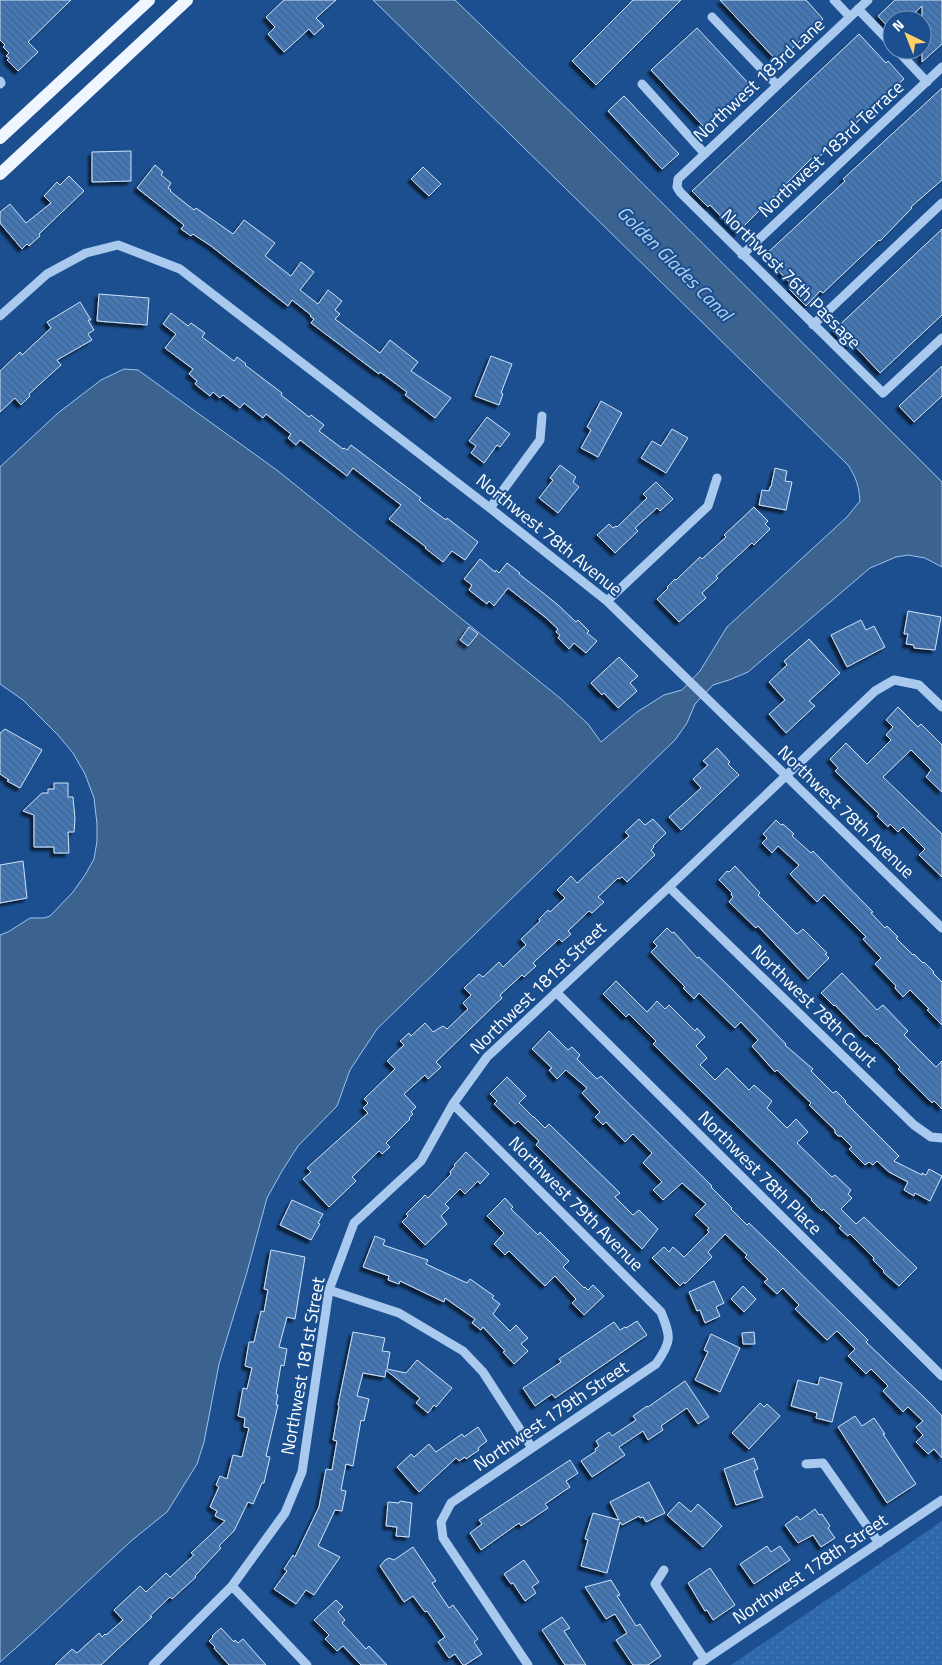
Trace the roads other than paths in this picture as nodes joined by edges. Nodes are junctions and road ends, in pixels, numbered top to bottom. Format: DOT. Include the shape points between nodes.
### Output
graph roads {
  1 [pos="149,0"];
  2 [pos="187,0"];
  3 [pos="834,0"];
  4 [pos="868,0"];
  5 [pos="858,9"];
  6 [pos="712,17"];
  7 [pos="850,17"];
  8 [pos="882,34"];
  9 [pos="906,60"];
  10 [pos="942,67"];
  11 [pos="927,82"];
  12 [pos="642,84"];
  13 [pos="777,85"];
  14 [pos="0,138"];
  15 [pos="705,154"];
  16 [pos="0,174"];
  17 [pos="677,187"];
  18 [pos="942,204"];
  19 [pos="742,255"];
  20 [pos="0,316"];
  21 [pos="813,325"];
  22 [pos="942,338"];
  23 [pos="542,416"];
  24 [pos="718,478"];
  25 [pos="490,508"];
  26 [pos="607,601"];
  27 [pos="942,707"];
  28 [pos="786,776"];
  29 [pos="669,887"];
  30 [pos="942,928"];
  31 [pos="556,992"];
  32 [pos="453,1104"];
  33 [pos="942,1138"];
  34 [pos="329,1290"];
  35 [pos="669,1332"];
  36 [pos="942,1376"];
  37 [pos="532,1448"];
  38 [pos="806,1464"];
  39 [pos="942,1500"];
  40 [pos="879,1542"];
  41 [pos="664,1570"];
  42 [pos="232,1586"];
  43 [pos="701,1662"];
  44 [pos="153,1665"];
  45 [pos="307,1665"];
  46 [pos="528,1665"];
  1 -- 14 [label="main road"];
  2 -- 16 [label="main road"];
  3 -- 7 [label="street"];
  4 -- 5 [label="street, Northwest 183rd Lane"];
  5 -- 7 [label="street, Northwest 183rd Lane"];
  5 -- 8 [label="street"];
  6 -- 13 [label="street"];
  7 -- 13 [label="street, Northwest 183rd Lane"];
  9 -- 11 [label="street"];
  10 -- 11 [label="street, Northwest 183rd Terrace"];
  11 -- 19 [label="street, Northwest 183rd Terrace"];
  12 -- 15 [label="street"];
  13 -- 15 [label="street, Northwest 183rd Lane"];
  15 -- 17 [label="street, Northwest 183rd Lane" via="678,179"];
  17 -- 19 [label="street, Northwest 76th Passage"];
  18 -- 21 [label="street"];
  19 -- 21 [label="street, Northwest 76th Passage"];
  20 -- 25 [label="street, Northwest 78th Avenue" via="47,274 86,252 118,245 180,269"];
  21 -- 22 [label="street, Northwest 76th Passage" via="884,393"];
  23 -- 25 [label="street" via="540,440"];
  24 -- 26 [label="street" via="708,506"];
  25 -- 26 [label="street, Northwest 78th Avenue"];
  26 -- 28 [label="street, Northwest 78th Avenue"];
  27 -- 28 [label="street, Northwest 181st Street" via="919,685 894,680 875,691"];
  28 -- 29 [label="street, Northwest 181st Street"];
  28 -- 30 [label="street, Northwest 78th Avenue"];
  29 -- 31 [label="street, Northwest 181st Street"];
  29 -- 33 [label="street, Northwest 78th Court" via="914,1125 931,1137"];
  31 -- 32 [label="street, Northwest 181st Street" via="486,1057"];
  31 -- 36 [label="street, Northwest 78th Place"];
  32 -- 34 [label="street, Northwest 181st Street" via="421,1161 354,1223"];
  32 -- 35 [label="street, Northwest 79th Avenue" via="661,1312"];
  34 -- 37 [label="street" via="399,1313 463,1351 483,1372"];
  34 -- 42 [label="street, Northwest 181st Street" via="302,1472 286,1513"];
  35 -- 37 [label="street, Northwest 179th Street" via="667,1348 656,1364"];
  37 -- 46 [label="street, Northwest 179th Street" via="451,1503 441,1522 443,1538"];
  38 -- 40 [label="street" via="823,1463"];
  39 -- 40 [label="street, Northwest 178th Street"];
  40 -- 43 [label="street, Northwest 178th Street"];
  41 -- 43 [label="street" via="655,1584"];
  42 -- 44 [label="street, Northwest 181st Street"];
  42 -- 45 [label="street"];
}
